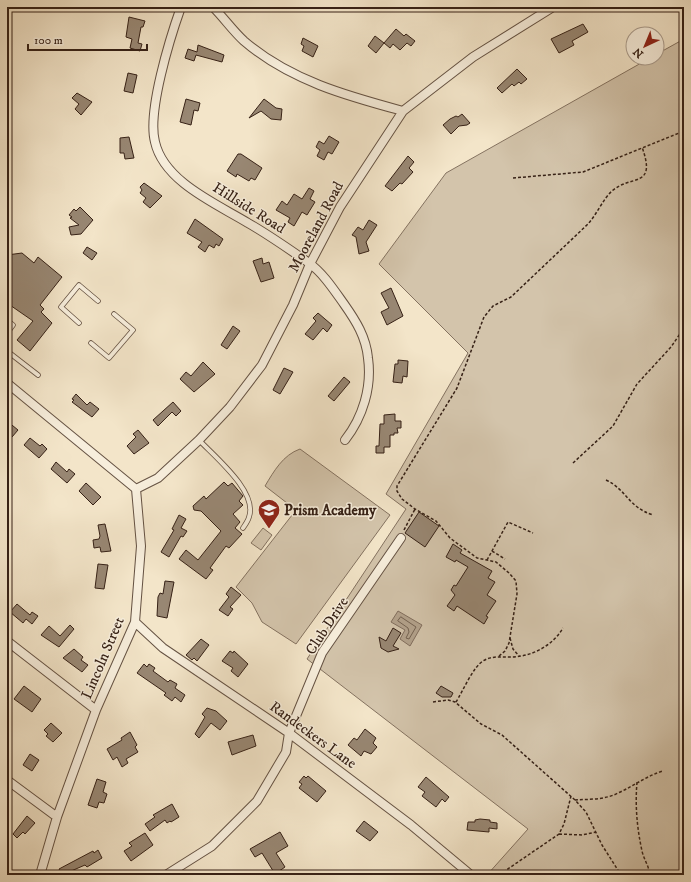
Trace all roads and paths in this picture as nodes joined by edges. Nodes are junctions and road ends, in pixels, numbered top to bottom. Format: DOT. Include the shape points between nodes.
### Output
graph roads {
  1 [pos="181,7"];
  2 [pos="213,7"];
  3 [pos="553,7"];
  4 [pos="403,111"];
  5 [pos="684,131"];
  6 [pos="642,147"];
  7 [pos="513,178"];
  8 [pos="310,264"];
  9 [pos="98,301"];
  10 [pos="114,314"];
  11 [pos="7,320"];
  12 [pos="79,323"];
  13 [pos="684,328"];
  14 [pos="7,333"];
  15 [pos="91,343"];
  16 [pos="7,351"];
  17 [pos="38,375"];
  18 [pos="7,383"];
  19 [pos="199,440"];
  20 [pos="346,440"];
  21 [pos="574,463"];
  22 [pos="606,480"];
  23 [pos="136,489"];
  24 [pos="415,509"];
  25 [pos="653,515"];
  26 [pos="243,528"];
  27 [pos="532,533"];
  28 [pos="401,538"];
  29 [pos="492,552"];
  30 [pos="505,559"];
  31 [pos="487,560"];
  32 [pos="135,622"];
  33 [pos="563,628"];
  34 [pos="509,636"];
  35 [pos="7,641"];
  36 [pos="499,656"];
  37 [pos="518,656"];
  38 [pos="433,702"];
  39 [pos="455,702"];
  40 [pos="96,710"];
  41 [pos="289,732"];
  42 [pos="663,771"];
  43 [pos="7,780"];
  44 [pos="637,782"];
  45 [pos="571,796"];
  46 [pos="575,800"];
  47 [pos="57,817"];
  48 [pos="596,832"];
  49 [pos="559,834"];
  50 [pos="40,875"];
  51 [pos="166,875"];
  52 [pos="471,875"];
  53 [pos="499,875"];
  54 [pos="622,875"];
  55 [pos="650,875"];
  1 -- 8 [label="street, Hillside Road" via="154,109 155,142 167,168 187,187"];
  2 -- 4 [label="street" via="244,41 280,65 318,85"];
  3 -- 4 [label="street, Mooreland Road" via="473,57"];
  4 -- 8 [label="street, Mooreland Road" via="340,207"];
  5 -- 6 [label="path"];
  6 -- 7 [label="path" via="583,172"];
  6 -- 24 [label="path" via="646,162 643,176 611,192 588,224 511,297 493,306 484,317 457,388 397,486 402,498"];
  8 -- 19 [label="street, Mooreland Road" via="262,365 230,407"];
  8 -- 20 [label="street, Hillside Road" via="333,289 354,318 367,348 370,369 368,388 355,428"];
  9 -- 12 [label="lane" via="79,286 61,307"];
  10 -- 15 [label="lane" via="133,330 109,358"];
  11 -- 14 [label="lane" via="13,325"];
  13 -- 21 [label="path" via="671,347 637,384 613,426"];
  16 -- 17 [label="lane"];
  18 -- 23 [label="street"];
  19 -- 23 [label="street, Mooreland Road" via="158,478"];
  19 -- 26 [label="lane" via="246,490 250,507 249,518"];
  22 -- 25 [label="path" via="618,487 636,507"];
  23 -- 32 [label="street, Lincoln Street" via="141,546"];
  24 -- 28 [label="path"];
  24 -- 31 [label="path" via="436,521 450,538 477,558"];
  27 -- 29 [label="path" via="508,522"];
  28 -- 41 [label="street, Club Drive" via="322,653"];
  29 -- 30 [label="path"];
  29 -- 31 [label="path"];
  31 -- 34 [label="path" via="492,560 516,581 517,594"];
  32 -- 40 [label="street, Lincoln Street"];
  32 -- 41 [label="street, Randeckers Lane" via="163,648"];
  33 -- 37 [label="path" via="554,641 546,646"];
  34 -- 36 [label="path" via="508,647"];
  34 -- 37 [label="path"];
  35 -- 40 [label="street"];
  36 -- 37 [label="path"];
  36 -- 39 [label="path" via="478,665"];
  38 -- 39 [label="path"];
  39 -- 45 [label="path" via="481,724 502,735"];
  40 -- 47 [label="street, Lincoln Street"];
  41 -- 51 [label="street, Club Drive" via="286,752 257,801 212,846"];
  41 -- 52 [label="street, Randeckers Lane" via="411,825"];
  42 -- 44 [label="path"];
  43 -- 47 [label="street"];
  44 -- 46 [label="path" via="603,798"];
  44 -- 55 [label="path" via="637,825 642,854"];
  45 -- 46 [label="path"];
  45 -- 49 [label="path"];
  46 -- 48 [label="path" via="586,812"];
  47 -- 50 [label="street, Lincoln Street"];
  48 -- 49 [label="path" via="582,835"];
  48 -- 54 [label="path"];
  49 -- 53 [label="path"];
}
